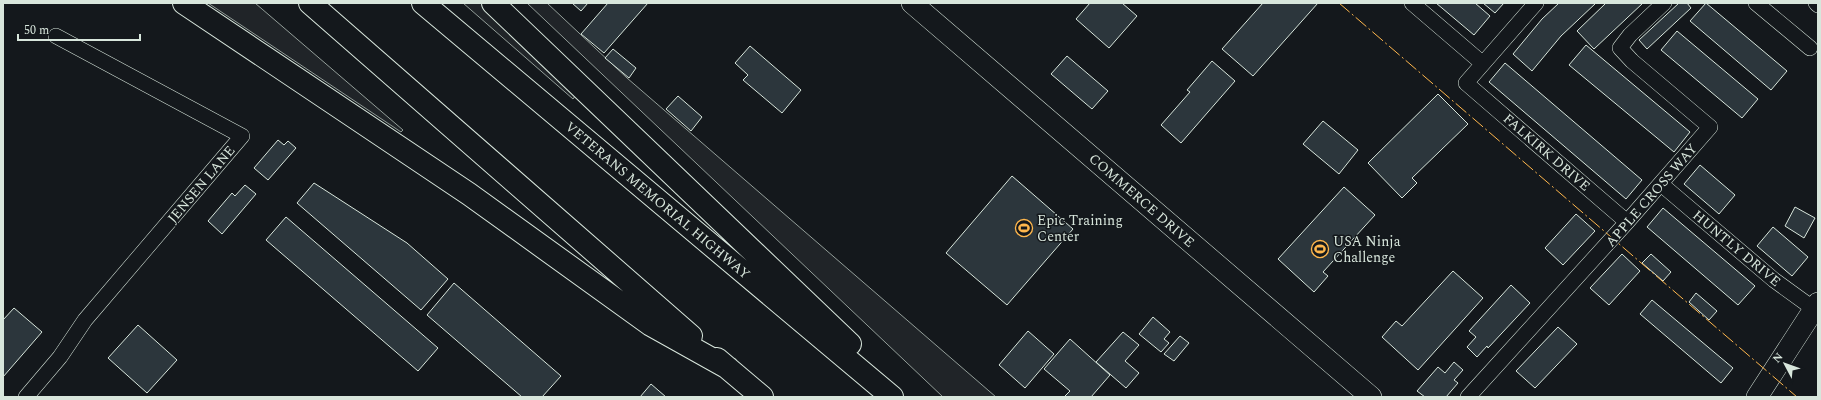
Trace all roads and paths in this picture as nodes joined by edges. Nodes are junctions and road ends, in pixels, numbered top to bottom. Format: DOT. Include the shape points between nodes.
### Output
graph roads {
  1 [pos="184,3"];
  2 [pos="310,3"];
  3 [pos="423,3"];
  4 [pos="493,3"];
  5 [pos="912,3"];
  6 [pos="1412,3"];
  7 [pos="1536,3"];
  8 [pos="1664,3"];
  9 [pos="1756,3"];
  10 [pos="1816,3"];
  11 [pos="1818,5"];
  12 [pos="56,36"];
  13 [pos="1810,48"];
  14 [pos="1482,63"];
  15 [pos="1661,184"];
  16 [pos="1628,222"];
  17 [pos="1816,306"];
  18 [pos="728,368"];
  19 [pos="26,397"];
  20 [pos="762,397"];
  21 [pos="892,397"];
  22 [pos="905,397"];
  23 [pos="1371,397"];
  24 [pos="1468,397"];
  25 [pos="1757,397"];
  1 -- 18 [label="highway" via="469,194 652,325"];
  2 -- 18 [label="highway"];
  3 -- 21 [label="highway, VETERANS MEMORIAL HIGHWAY"];
  4 -- 22 [label="highway"];
  5 -- 23 [label="street, COMMERCE DRIVE"];
  6 -- 14 [label="street"];
  7 -- 14 [label="street"];
  8 -- 15 [label="street, APPLE CROSS WAY" via="1620,48 1710,127"];
  9 -- 13 [label="street"];
  10 -- 11 [label="street"];
  12 -- 19 [label="street, JENSEN LANE" via="242,136 85,320 60,357"];
  14 -- 16 [label="street, FALKIRK DRIVE" via="1466,83"];
  15 -- 16 [label="street, APPLE CROSS WAY"];
  15 -- 17 [label="street, HUNTLY DRIVE" via="1774,280"];
  16 -- 24 [label="street, APPLE CROSS WAY"];
  17 -- 25 [label="street"];
  18 -- 20 [label="highway"];
}
